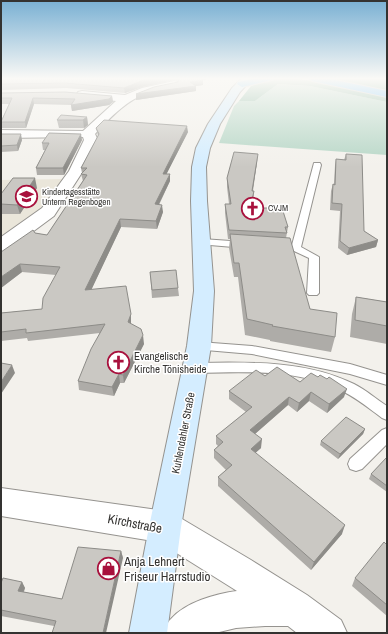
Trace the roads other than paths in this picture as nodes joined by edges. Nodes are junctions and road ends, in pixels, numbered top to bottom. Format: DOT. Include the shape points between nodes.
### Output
graph roads {
  1 [pos="114,108"];
  2 [pos="224,108"];
  3 [pos="1,134"];
  4 [pos="88,134"];
  5 [pos="317,165"];
  6 [pos="202,242"];
  7 [pos="1,246"];
  8 [pos="296,248"];
  9 [pos="313,293"];
  10 [pos="197,357"];
  11 [pos="387,380"];
  12 [pos="387,414"];
  13 [pos="387,434"];
  14 [pos="356,464"];
  15 [pos="1,502"];
  16 [pos="165,527"];
  17 [pos="294,608"];
  18 [pos="148,633"];
  19 [pos="183,633"];
  20 [pos="328,633"];
  1 -- 4 [label="street"];
  2 -- 6 [label="main road, Kuhlendahler Straße" via="203,148 198,176"];
  3 -- 4 [label="street"];
  4 -- 7 [label="street" via="91,140 76,171 48,212"];
  5 -- 8 [label="lane"];
  6 -- 8 [label="lane"];
  6 -- 10 [label="main road, Kuhlendahler Straße" via="204,291"];
  8 -- 9 [label="lane" via="314,257"];
  10 -- 11 [label="lane" via="252,350 350,369"];
  10 -- 12 [label="lane" via="330,380 349,388"];
  10 -- 16 [label="main road, Kuhlendahler Straße"];
  13 -- 14 [label="lane"];
  15 -- 16 [label="street, Kirchstraße"];
  16 -- 17 [label="street, Kirchstraße"];
  16 -- 18 [label="main road, Kuhlendahler Straße"];
  17 -- 19 [label="street" via="243,608 209,615"];
  17 -- 20 [label="street, Kirchstraße"];
}
